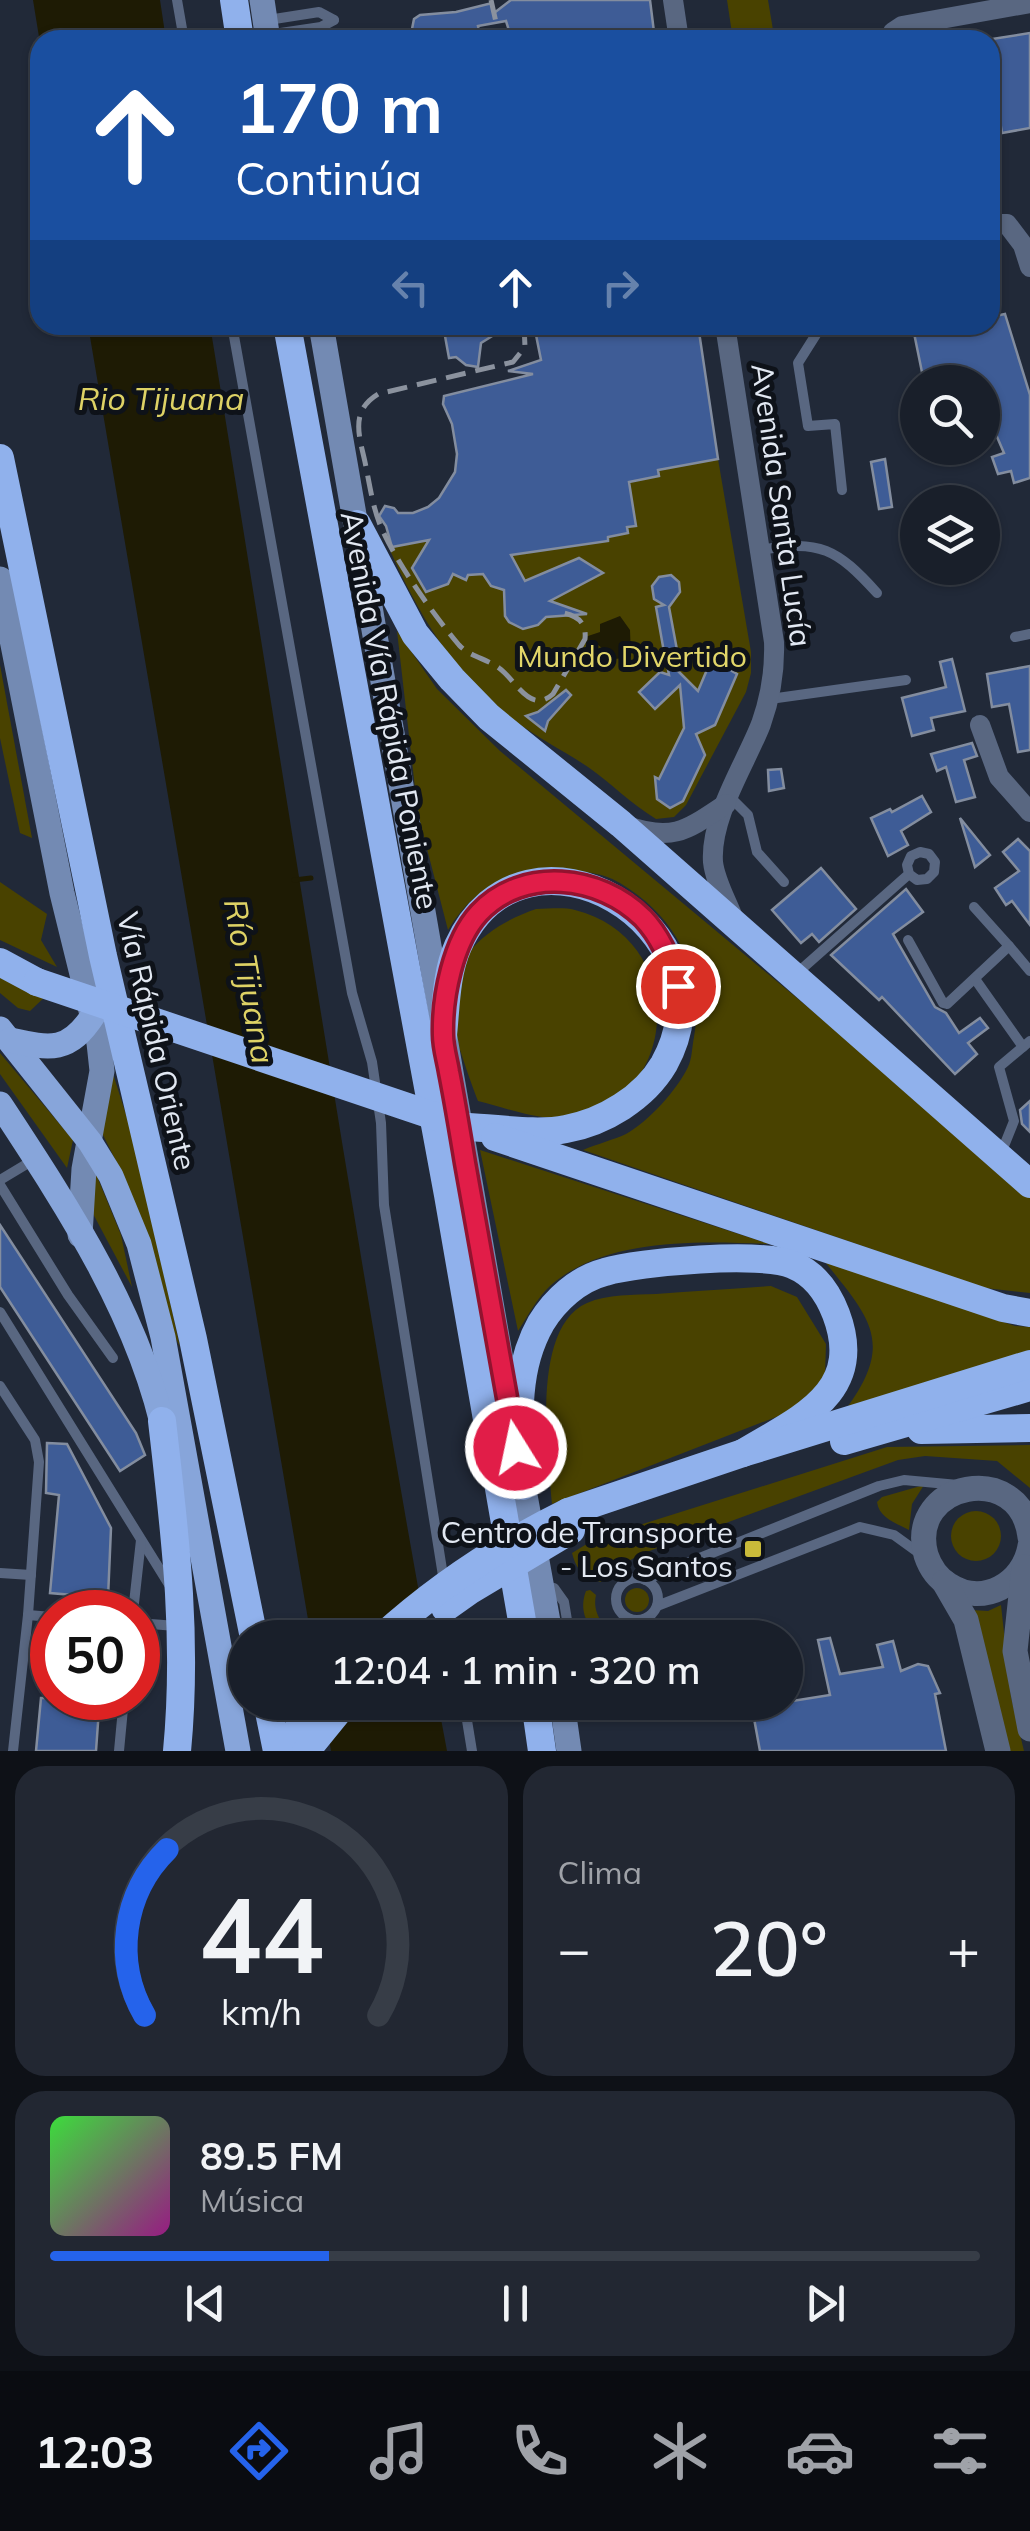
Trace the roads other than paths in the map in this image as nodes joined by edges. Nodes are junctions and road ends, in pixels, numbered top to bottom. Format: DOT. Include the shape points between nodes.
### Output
graph roads {
  1 [pos="177,0"];
  2 [pos="234,0"];
  3 [pos="673,0"];
  4 [pos="919,0"];
  5 [pos="1030,3"];
  6 [pos="260,27"];
  7 [pos="931,28"];
  8 [pos="182,30"];
  9 [pos="678,30"];
  10 [pos="897,30"];
  11 [pos="1000,224"];
  12 [pos="1030,267"];
  13 [pos="234,335"];
  14 [pos="289,335"];
  15 [pos="323,335"];
  16 [pos="727,335"];
  17 [pos="816,335"];
  18 [pos="1,473"];
  19 [pos="842,490"];
  20 [pos="357,524"];
  21 [pos="759,550"];
  22 [pos="0,579"];
  23 [pos="877,592"];
  24 [pos="1030,634"];
  25 [pos="1015,637"];
  26 [pos="906,680"];
  27 [pos="769,699"];
  28 [pos="980,725"];
  29 [pos="727,800"];
  30 [pos="1030,812"];
  31 [pos="621,824"];
  32 [pos="909,874"];
  33 [pos="784,882"];
  34 [pos="974,906"];
  35 [pos="736,926"];
  36 [pos="908,940"];
  37 [pos="1010,946"];
  38 [pos="0,962"];
  39 [pos="1030,971"];
  40 [pos="793,976"];
  41 [pos="975,979"];
  42 [pos="94,1014"];
  43 [pos="5,1035"];
  44 [pos="442,1035"];
  45 [pos="1027,1044"];
  46 [pos="0,1104"];
  47 [pos="467,1127"];
  48 [pos="90,1142"];
  49 [pos="999,1156"];
  50 [pos="36,1158"];
  51 [pos="0,1182"];
  52 [pos="1030,1184"];
  53 [pos="80,1235"];
  54 [pos="0,1312"];
  55 [pos="1030,1312"];
  56 [pos="113,1358"];
  57 [pos="1030,1364"];
  58 [pos="0,1386"];
  59 [pos="1030,1387"];
  60 [pos="162,1421"];
  61 [pos="1030,1428"];
  62 [pos="880,1430"];
  63 [pos="743,1453"];
  64 [pos="523,1486"];
  65 [pos="974,1487"];
  66 [pos="570,1521"];
  67 [pos="1030,1532"];
  68 [pos="141,1540"];
  69 [pos="1027,1556"];
  70 [pos="928,1560"];
  71 [pos="0,1572"];
  72 [pos="31,1575"];
  73 [pos="645,1580"];
  74 [pos="944,1582"];
  75 [pos="542,1586"];
  76 [pos="135,1590"];
  77 [pos="657,1606"];
  78 [pos="28,1615"];
  79 [pos="181,1615"];
  80 [pos="160,1619"];
  81 [pos="250,1620"];
  82 [pos="404,1620"];
  83 [pos="432,1620"];
  84 [pos="450,1620"];
  85 [pos="522,1620"];
  86 [pos="548,1620"];
  87 [pos="567,1620"];
  88 [pos="122,1720"];
  89 [pos="271,1720"];
  90 [pos="304,1720"];
  91 [pos="331,1720"];
  92 [pos="467,1720"];
  93 [pos="538,1720"];
  94 [pos="565,1720"];
  95 [pos="1030,1730"];
  96 [pos="13,1751"];
  97 [pos="119,1751"];
  98 [pos="176,1751"];
  99 [pos="223,1751"];
  100 [pos="238,1751"];
  101 [pos="279,1751"];
  102 [pos="306,1751"];
  103 [pos="472,1751"];
  104 [pos="542,1751"];
  105 [pos="569,1751"];
  106 [pos="998,1751"];
  1 -- 8 [label="lane"];
  2 -- 6 [label="highway"];
  3 -- 9 [label="street"];
  4 -- 7 [label="street"];
  5 -- 7 [label="street"];
  6 -- 6 [label="lane" via="321,27 334,20 318,12"];
  7 -- 10 [label="street"];
  11 -- 12 [label="street" via="1016,233"];
  13 -- 84 [label="lane" via="352,993 372,1062 384,1205"];
  14 -- 85 [label="highway, Avenida Vía Rápida Poniente"];
  15 -- 20 [label="main road, Avenida Vía Rápida Poniente"];
  16 -- 21 [label="street, Avenida Santa Lucía"];
  17 -- 19 [label="lane" via="798,364 808,426 836,424"];
  18 -- 81 [label="highway, Vía Rápida Oriente"];
  20 -- 31 [label="highway" via="415,634 452,679"];
  20 -- 44 [label="main road, Avenida Vía Rápida Poniente"];
  21 -- 23 [label="lane" via="822,547 850,563"];
  21 -- 27 [label="street, Avenida Santa Lucía" via="774,642"];
  22 -- 42 [label="main road" via="62,893"];
  24 -- 25 [label="lane"];
  26 -- 27 [label="lane"];
  27 -- 29 [label="street, Avenida Santa Lucía"];
  28 -- 30 [label="street" via="998,777"];
  29 -- 31 [label="street" via="668,835"];
  29 -- 33 [label="lane" via="748,815 757,852"];
  29 -- 35 [label="street, Avenida Santa Lucía" via="714,864"];
  31 -- 35 [label="highway"];
  32 -- 40 [label="lane"];
  34 -- 37 [label="lane"];
  35 -- 40 [label="highway"];
  36 -- 41 [label="lane" via="945,1004"];
  37 -- 39 [label="lane"];
  37 -- 41 [label="lane"];
  38 -- 47 [label="highway, bridge" via="37,982"];
  40 -- 49 [label="highway"];
  41 -- 45 [label="lane"];
  42 -- 43 [label="main road" via="82,1033 61,1046"];
  42 -- 48 [label="main road" via="102,1071"];
  43 -- 48 [label="main road"];
  44 -- 47 [label="highway" via="451,965 466,931 494,899 537,883 589,885 618,898 660,940 678,986 674,1044 654,1079 613,1112 562,1130"];
  44 -- 64 [label="main road, Avenida Vía Rápida Poniente"];
  45 -- 49 [label="lane" via="998,1069 1014,1121"];
  46 -- 50 [label="main road"];
  47 -- 55 [label="highway"];
  48 -- 53 [label="main road"];
  48 -- 100 [label="main road" via="127,1212 154,1295"];
  49 -- 52 [label="highway"];
  50 -- 51 [label="lane"];
  50 -- 53 [label="main road"];
  51 -- 56 [label="lane"];
  53 -- 60 [label="main road" via="120,1309"];
  54 -- 68 [label="lane"];
  57 -- 63 [label="highway"];
  58 -- 72 [label="lane" via="35,1440 39,1462"];
  59 -- 62 [label="highway"];
  60 -- 79 [label="highway"];
  60 -- 99 [label="main road"];
  61 -- 62 [label="highway"];
  62 -- 66 [label="highway"];
  63 -- 64 [label="highway" via="821,1403 837,1383 844,1339 828,1295 790,1263 653,1263 578,1284 541,1323 522,1366"];
  63 -- 66 [label="highway"];
  64 -- 75 [label="main road, Avenida Vía Rápida Poniente"];
  65 -- 67 [label="street" via="1004,1494"];
  65 -- 70 [label="street" via="958,1490 932,1511 925,1527"];
  65 -- 73 [label="lane" via="926,1480 879,1486"];
  66 -- 82 [label="highway, bridge" via="496,1550"];
  66 -- 83 [label="highway, bridge"];
  68 -- 76 [label="lane"];
  68 -- 79 [label="lane"];
  69 -- 74 [label="street" via="1002,1588 987,1593"];
  69 -- 95 [label="street" via="1015,1651"];
  70 -- 74 [label="street"];
  70 -- 77 [label="lane" via="894,1535 860,1527"];
  71 -- 72 [label="lane"];
  72 -- 78 [label="lane"];
  73 -- 77 [label="lane" via="656,1590"];
  73 -- 77 [label="lane" via="625,1581 616,1605 637,1621"];
  74 -- 106 [label="street" via="966,1620"];
  75 -- 86 [label="main road, Avenida Vía Rápida Poniente"];
  75 -- 87 [label="lane" via="562,1596"];
  78 -- 96 [label="lane"];
  79 -- 80 [label="lane"];
  79 -- 98 [label="highway"];
  88 -- 97 [label="lane"];
  89 -- 101 [label="highway"];
  90 -- 101 [label="highway"];
  91 -- 102 [label="highway"];
  92 -- 103 [label="lane"];
  93 -- 104 [label="highway"];
  94 -- 105 [label="main road"];
}
